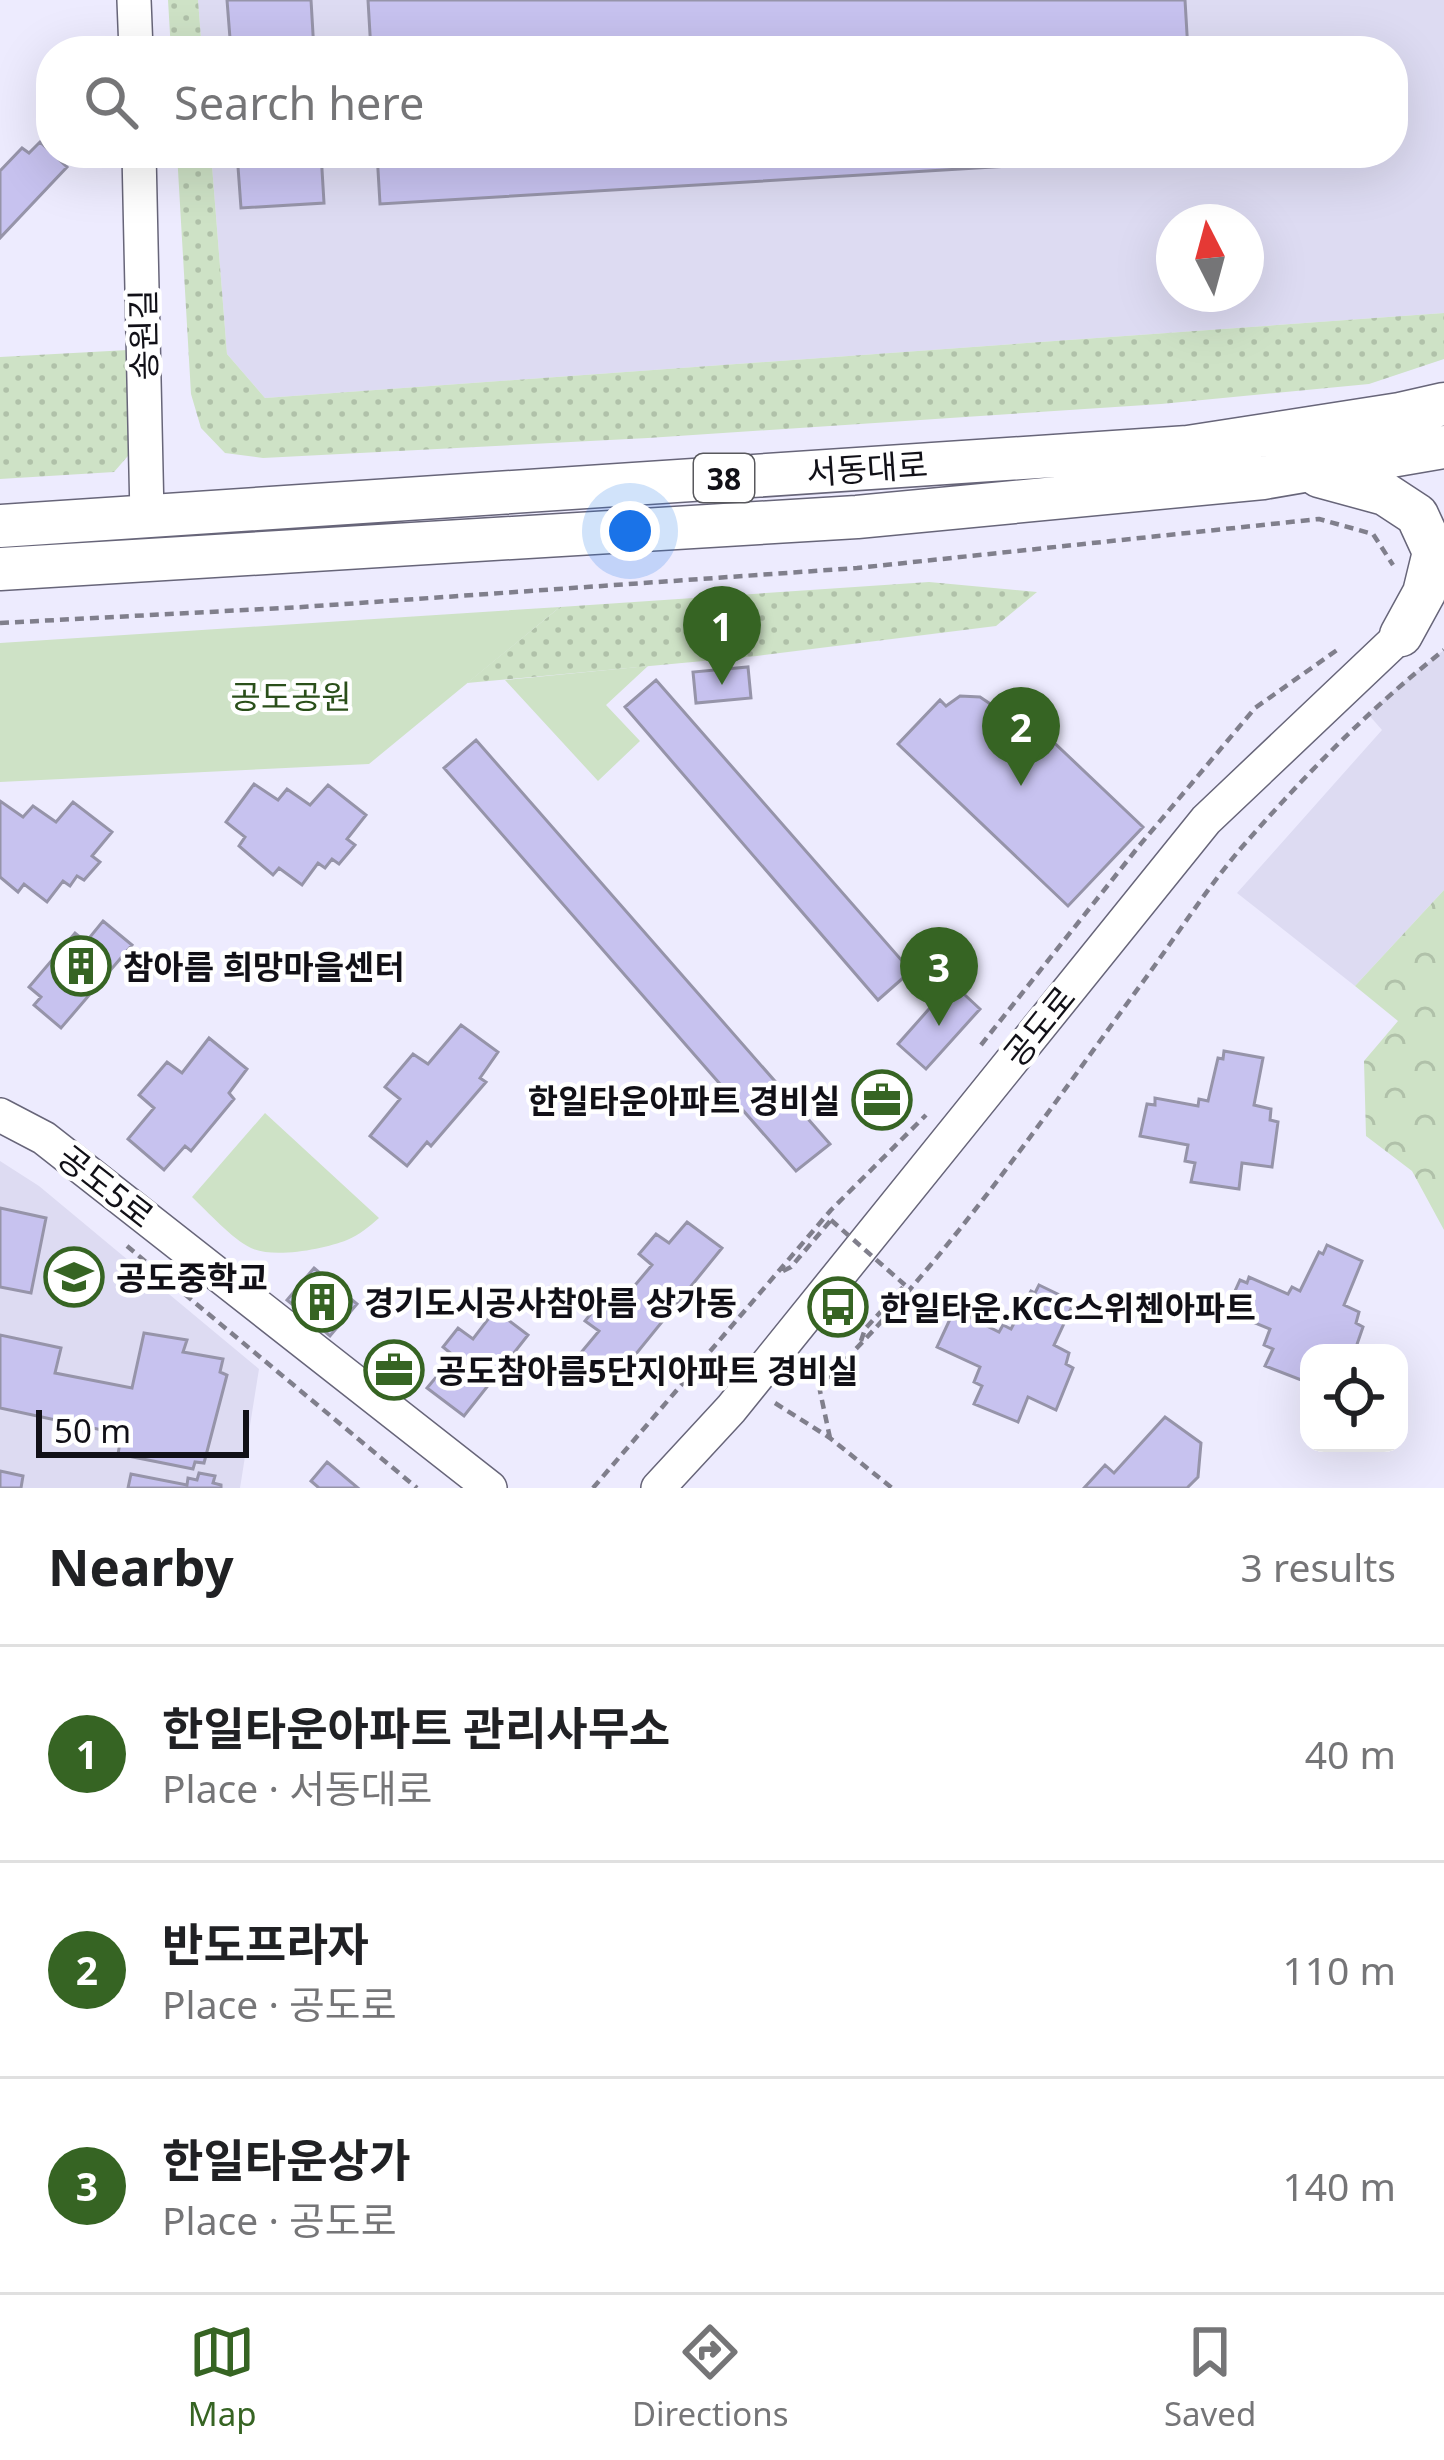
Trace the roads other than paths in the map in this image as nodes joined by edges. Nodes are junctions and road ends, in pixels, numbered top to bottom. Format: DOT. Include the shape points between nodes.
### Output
graph roads {
  1 [pos="134,0"];
  2 [pos="135,36"];
  3 [pos="139,168"];
  4 [pos="1444,385"];
  5 [pos="1444,404"];
  6 [pos="1400,414"];
  7 [pos="1444,447"];
  8 [pos="1306,473"];
  9 [pos="147,516"];
  10 [pos="0,526"];
  11 [pos="0,568"];
  12 [pos="1444,586"];
  13 [pos="1444,616"];
  14 [pos="1401,635"];
  15 [pos="0,1115"];
  16 [pos="490,1488"];
  17 [pos="658,1488"];
  1 -- 2 [label="street"];
  3 -- 9 [label="street, 송원길"];
  4 -- 6 [label="main road"];
  5 -- 6 [label="main road, 서동대로 / 38"];
  6 -- 9 [label="main road, 서동대로 / 38" via="1188,447"];
  7 -- 8 [label="main road, 서동대로 / 38"];
  8 -- 11 [label="main road, 서동대로 / 38" via="857,517"];
  8 -- 14 [label="main road" via="1385,494 1417,515 1433,552 1424,593"];
  9 -- 10 [label="main road, 서동대로 / 38"];
  12 -- 14 [label="street, 공도로"];
  13 -- 14 [label="main road"];
  14 -- 17 [label="street, 공도로" via="1206,820"];
  15 -- 16 [label="street, 공도5로" via="44,1138"];
}
